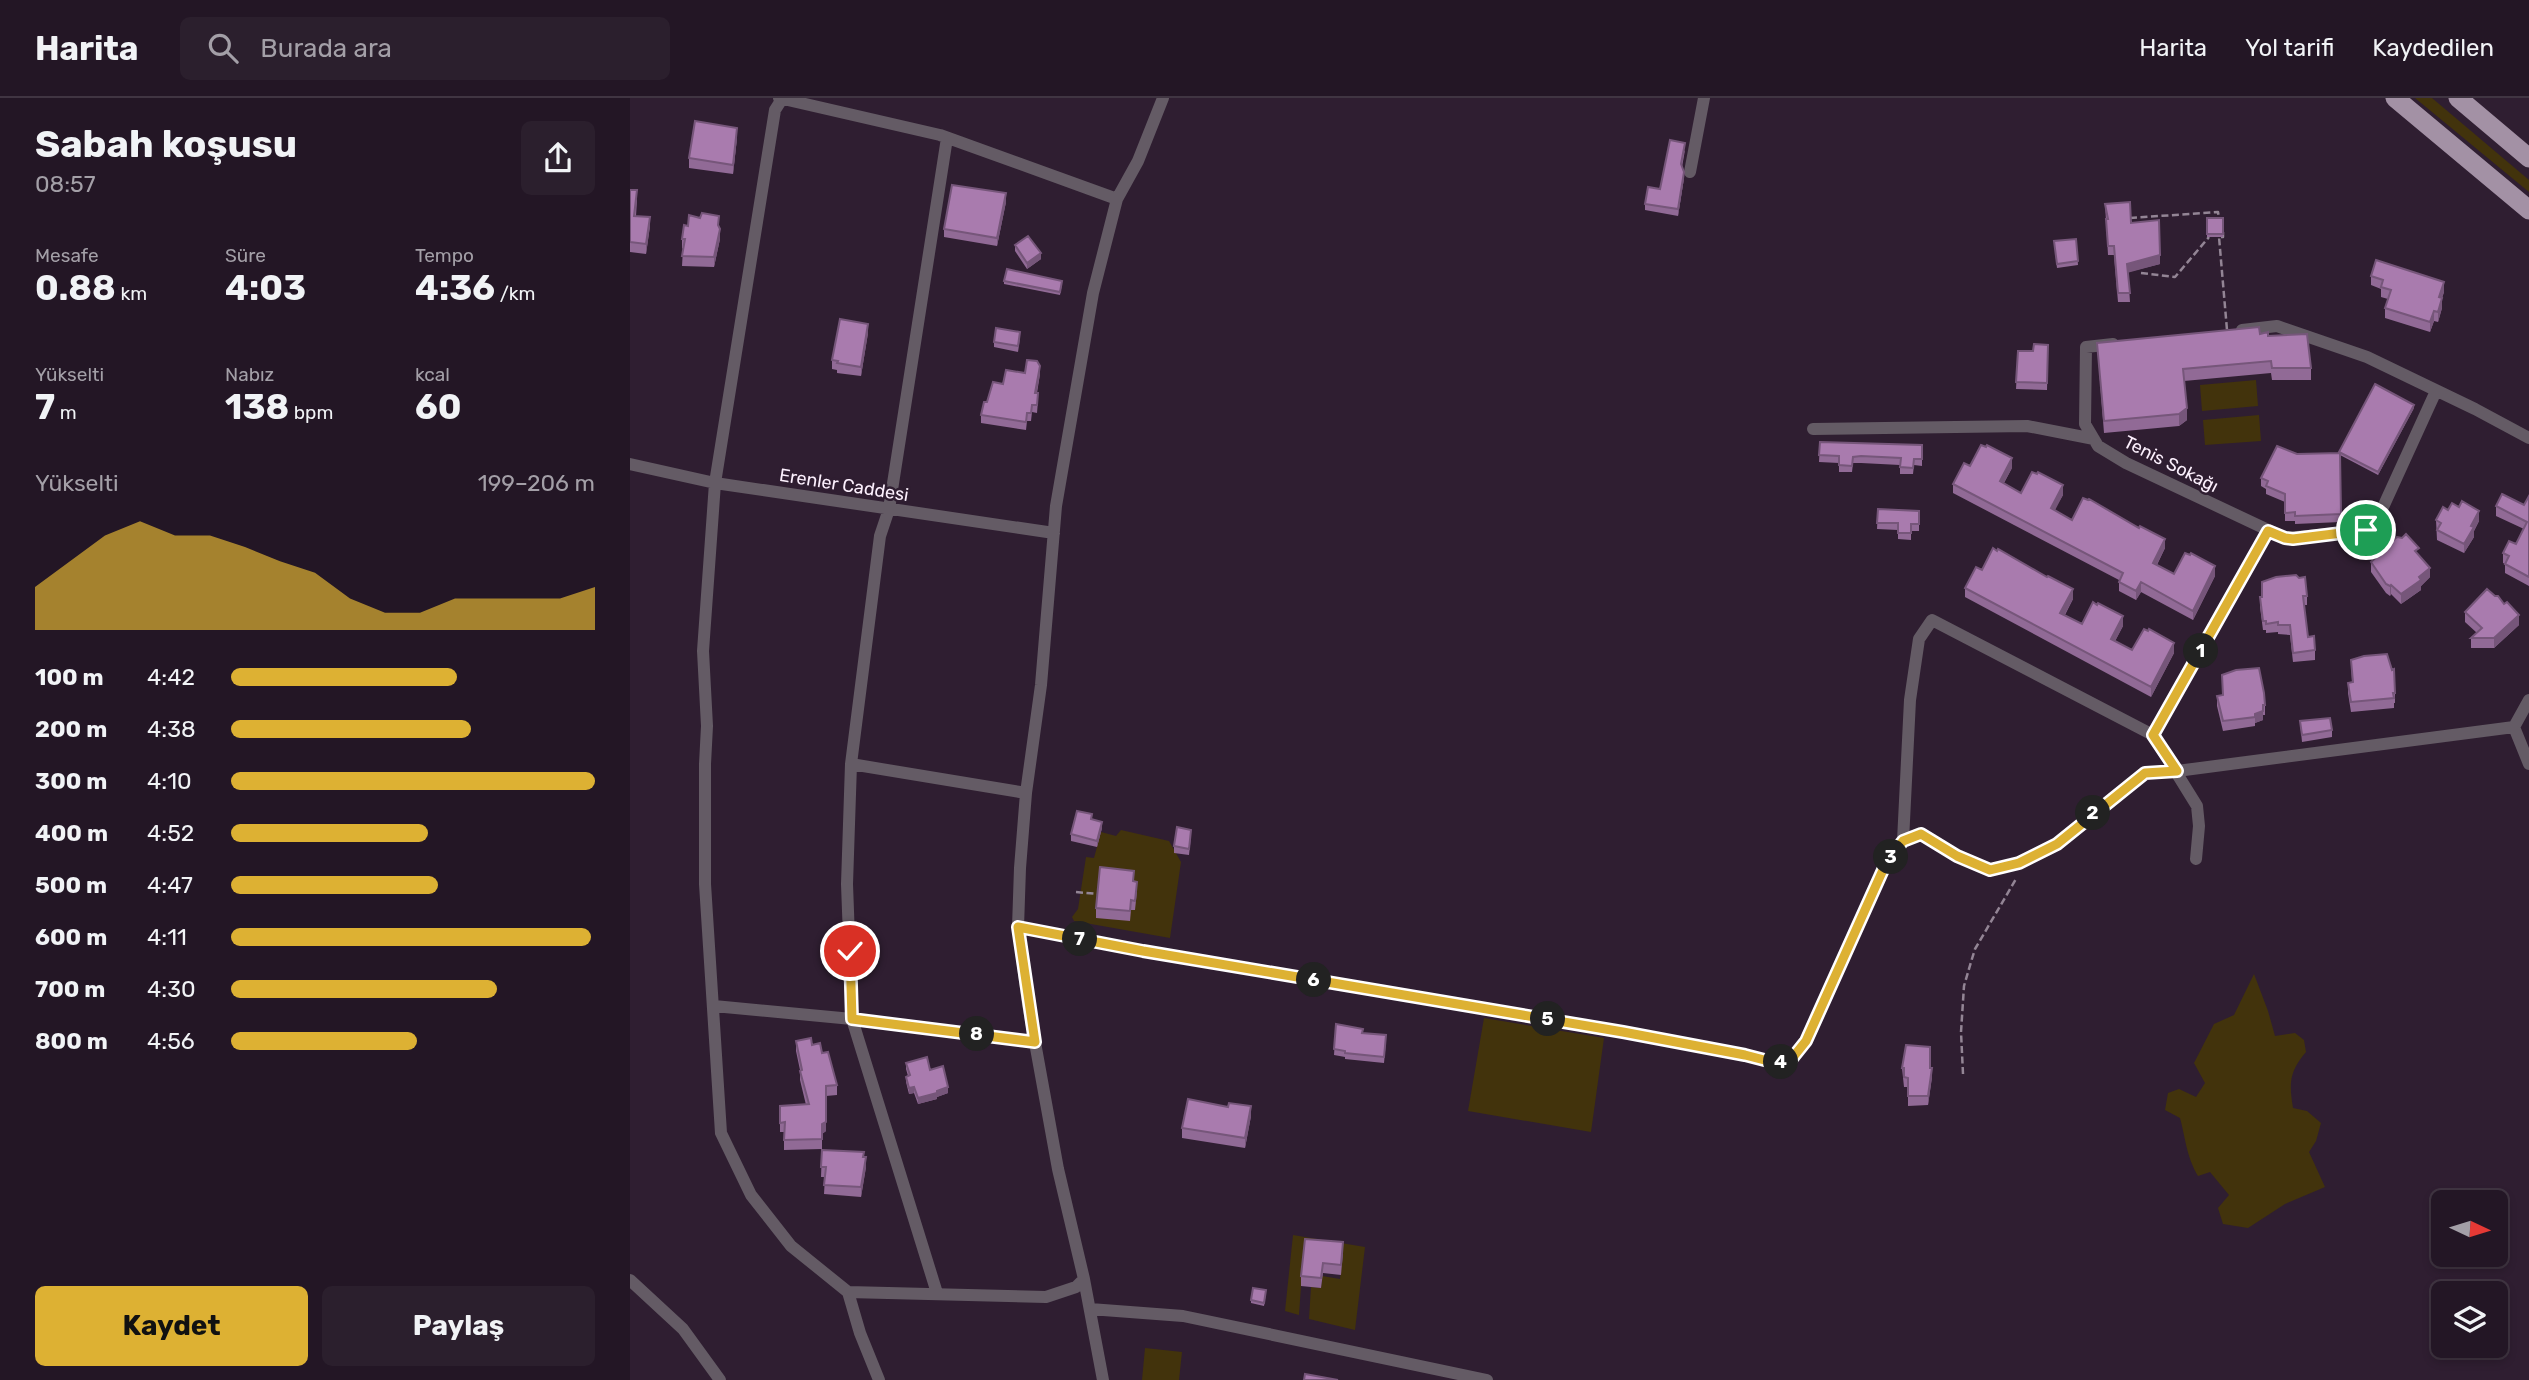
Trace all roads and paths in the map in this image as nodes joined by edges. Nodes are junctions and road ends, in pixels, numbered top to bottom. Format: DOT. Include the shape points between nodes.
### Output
graph roads {
  1 [pos="780,98"];
  2 [pos="1163,98"];
  3 [pos="1703,98"];
  4 [pos="2395,98"];
  5 [pos="2458,98"];
  6 [pos="947,138"];
  7 [pos="2529,158"];
  8 [pos="1690,172"];
  9 [pos="1117,199"];
  10 [pos="2529,210"];
  11 [pos="2130,218"];
  12 [pos="2223,221"];
  13 [pos="2223,229"];
  14 [pos="2219,237"];
  15 [pos="2141,273"];
  16 [pos="2227,332"];
  17 [pos="2124,343"];
  18 [pos="2436,391"];
  19 [pos="1813,429"];
  20 [pos="2529,438"];
  21 [pos="2094,439"];
  22 [pos="630,464"];
  23 [pos="715,482"];
  24 [pos="889,509"];
  25 [pos="2268,531"];
  26 [pos="1054,533"];
  27 [pos="2529,700"];
  28 [pos="2514,727"];
  29 [pos="2153,735"];
  30 [pos="851,764"];
  31 [pos="2529,764"];
  32 [pos="2177,771"];
  33 [pos="1026,793"];
  34 [pos="1903,841"];
  35 [pos="2196,859"];
  36 [pos="2019,863"];
  37 [pos="1076,892"];
  38 [pos="1098,894"];
  39 [pos="1018,927"];
  40 [pos="714,1006"];
  41 [pos="852,1019"];
  42 [pos="1035,1042"];
  43 [pos="1963,1074"];
  44 [pos="1084,1279"];
  45 [pos="630,1280"];
  46 [pos="848,1292"];
  47 [pos="937,1293"];
  48 [pos="1090,1309"];
  49 [pos="720,1380"];
  50 [pos="879,1380"];
  51 [pos="1103,1380"];
  52 [pos="1488,1380"];
  1 -- 6 [label="street"];
  1 -- 23 [label="street"];
  2 -- 9 [label="street"];
  3 -- 8 [label="street"];
  4 -- 10 [label="main road"];
  5 -- 7 [label="main road"];
  6 -- 9 [label="street"];
  6 -- 24 [label="street"];
  9 -- 26 [label="street" via="1093,293"];
  11 -- 12 [label="path" via="2218,212"];
  13 -- 14 [label="path" via="2223,237"];
  14 -- 15 [label="path" via="2207,237 2175,277"];
  14 -- 16 [label="path"];
  16 -- 18 [label="street" via="2277,326 2367,356"];
  17 -- 21 [label="street" via="2086,347 2085,424"];
  18 -- 20 [label="street"];
  18 -- 25 [label="street, Tenis Sokağı" via="2371,526 2293,539"];
  19 -- 21 [label="street" via="2028,426"];
  21 -- 25 [label="street, Tenis Sokağı" via="2126,463"];
  22 -- 23 [label="street, Erenler Caddesi"];
  23 -- 24 [label="street, Erenler Caddesi"];
  23 -- 40 [label="street" via="703,652 705,884"];
  24 -- 26 [label="street, Erenler Caddesi"];
  24 -- 30 [label="street" via="880,537"];
  25 -- 29 [label="street"];
  26 -- 33 [label="street"];
  27 -- 28 [label="street"];
  28 -- 31 [label="street"];
  28 -- 32 [label="street"];
  29 -- 32 [label="street"];
  29 -- 34 [label="street" via="1932,620 1919,639 1910,700"];
  30 -- 33 [label="street"];
  30 -- 41 [label="street" via="847,884"];
  32 -- 35 [label="street" via="2197,806"];
  32 -- 36 [label="street" via="2145,773 2057,844"];
  33 -- 39 [label="street"];
  34 -- 36 [label="street" via="1921,834 1990,870"];
  34 -- 39 [label="street" via="1887,861 1806,1041 1790,1061 1776,1063"];
  36 -- 43 [label="path" via="2018,876 1975,949 1964,986"];
  37 -- 38 [label="path"];
  39 -- 42 [label="street"];
  40 -- 41 [label="street"];
  40 -- 46 [label="street" via="721,1133 751,1195 791,1246"];
  41 -- 42 [label="street"];
  41 -- 47 [label="street"];
  42 -- 44 [label="street"];
  44 -- 47 [label="street" via="1076,1287 1046,1297"];
  44 -- 48 [label="street"];
  45 -- 49 [label="street" via="683,1329"];
  46 -- 47 [label="street"];
  46 -- 50 [label="street"];
  48 -- 51 [label="street"];
  48 -- 52 [label="street" via="1183,1316"];
}
